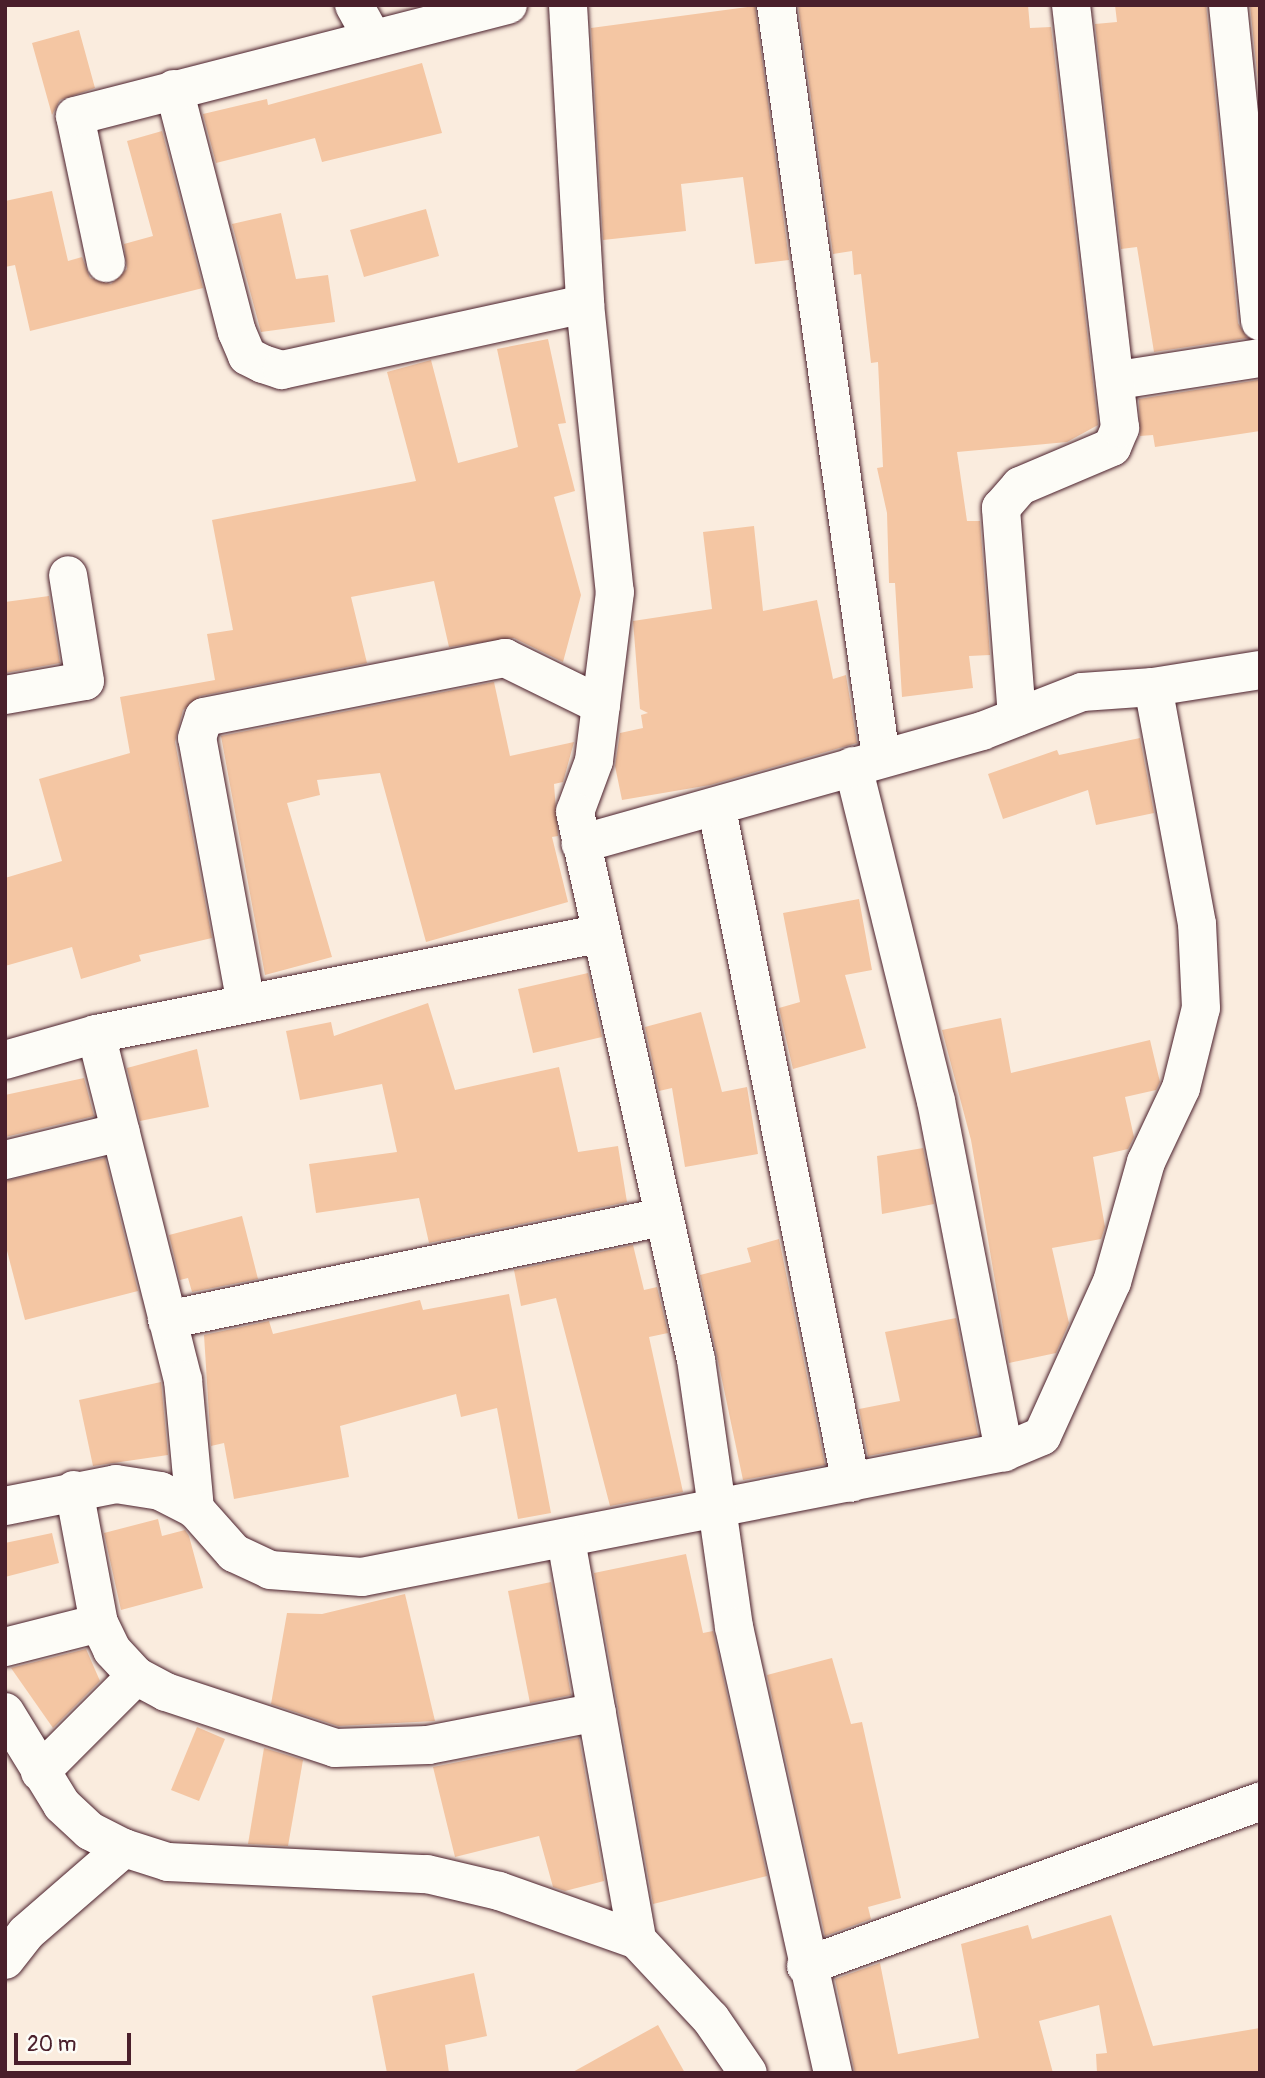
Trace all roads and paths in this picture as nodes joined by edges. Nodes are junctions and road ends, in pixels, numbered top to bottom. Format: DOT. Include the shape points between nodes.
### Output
graph roads {
  1 [pos="354,5"];
  2 [pos="508,5"];
  3 [pos="776,5"];
  4 [pos="1070,5"];
  5 [pos="1228,5"];
  6 [pos="575,7"];
  7 [pos="373,40"];
  8 [pos="174,89"];
  9 [pos="106,263"];
  10 [pos="585,304"];
  11 [pos="1260,321"];
  12 [pos="1260,358"];
  13 [pos="1118,380"];
  14 [pos="68,575"];
  15 [pos="1260,670"];
  16 [pos="1153,687"];
  17 [pos="5,695"];
  18 [pos="601,705"];
  19 [pos="1017,717"];
  20 [pos="867,762"];
  21 [pos="717,809"];
  22 [pos="582,844"];
  23 [pos="598,934"];
  24 [pos="246,1004"];
  25 [pos="96,1034"];
  26 [pos="5,1060"];
  27 [pos="121,1132"];
  28 [pos="5,1160"];
  29 [pos="662,1217"];
  30 [pos="167,1320"];
  31 [pos="1004,1452"];
  32 [pos="851,1483"];
  33 [pos="74,1490"];
  34 [pos="5,1506"];
  35 [pos="195,1509"];
  36 [pos="716,1510"];
  37 [pos="566,1540"];
  38 [pos="99,1623"];
  39 [pos="5,1647"];
  40 [pos="135,1676"];
  41 [pos="5,1712"];
  42 [pos="597,1712"];
  43 [pos="40,1772"];
  44 [pos="1260,1802"];
  45 [pos="124,1848"];
  46 [pos="637,1940"];
  47 [pos="5,1960"];
  48 [pos="806,1966"];
  49 [pos="748,2073"];
  50 [pos="833,2073"];
  1 -- 7 [label="street"];
  2 -- 7 [label="street"];
  3 -- 20 [label="street"];
  4 -- 13 [label="street"];
  5 -- 11 [label="street"];
  6 -- 10 [label="street"];
  7 -- 8 [label="street"];
  8 -- 9 [label="street" via="75,116"];
  8 -- 10 [label="street" via="247,356 282,370"];
  10 -- 18 [label="street" via="615,592"];
  12 -- 13 [label="street"];
  13 -- 19 [label="street" via="1121,428 1112,447 1020,486 1000,508"];
  14 -- 17 [label="street" via="85,681"];
  15 -- 16 [label="street"];
  16 -- 19 [label="street" via="1082,692"];
  16 -- 31 [label="street" via="1197,924 1201,1008 1181,1088 1146,1162 1112,1282 1042,1436"];
  18 -- 22 [label="street" via="594,761 575,812"];
  18 -- 24 [label="street" via="505,658 204,717 197,737"];
  19 -- 20 [label="street"];
  20 -- 21 [label="street"];
  20 -- 31 [label="street"];
  21 -- 22 [label="street"];
  21 -- 32 [label="street"];
  22 -- 23 [label="street"];
  23 -- 24 [label="street"];
  23 -- 29 [label="street"];
  24 -- 25 [label="street"];
  25 -- 26 [label="street"];
  25 -- 27 [label="street"];
  27 -- 28 [label="street"];
  27 -- 30 [label="street"];
  29 -- 30 [label="street"];
  29 -- 36 [label="street" via="696,1360"];
  30 -- 35 [label="street" via="190,1430"];
  31 -- 32 [label="street"];
  32 -- 36 [label="street"];
  33 -- 34 [label="street"];
  33 -- 35 [label="street" via="116,1484 160,1491"];
  33 -- 38 [label="street"];
  35 -- 37 [label="street" via="234,1553 270,1570 314,1577 362,1577"];
  36 -- 37 [label="street"];
  36 -- 48 [label="street" via="734,1627"];
  37 -- 42 [label="street"];
  38 -- 39 [label="street"];
  38 -- 40 [label="street" via="112,1650"];
  40 -- 42 [label="street" via="303,1742 335,1748 428,1745"];
  40 -- 43 [label="street"];
  41 -- 43 [label="street"];
  42 -- 46 [label="street"];
  43 -- 45 [label="street" via="90,1831"];
  44 -- 48 [label="street"];
  45 -- 46 [label="street" via="168,1861 427,1874 499,1891"];
  45 -- 47 [label="street" via="26,1933"];
  46 -- 49 [label="street" via="711,2019"];
  48 -- 50 [label="street"];
}
